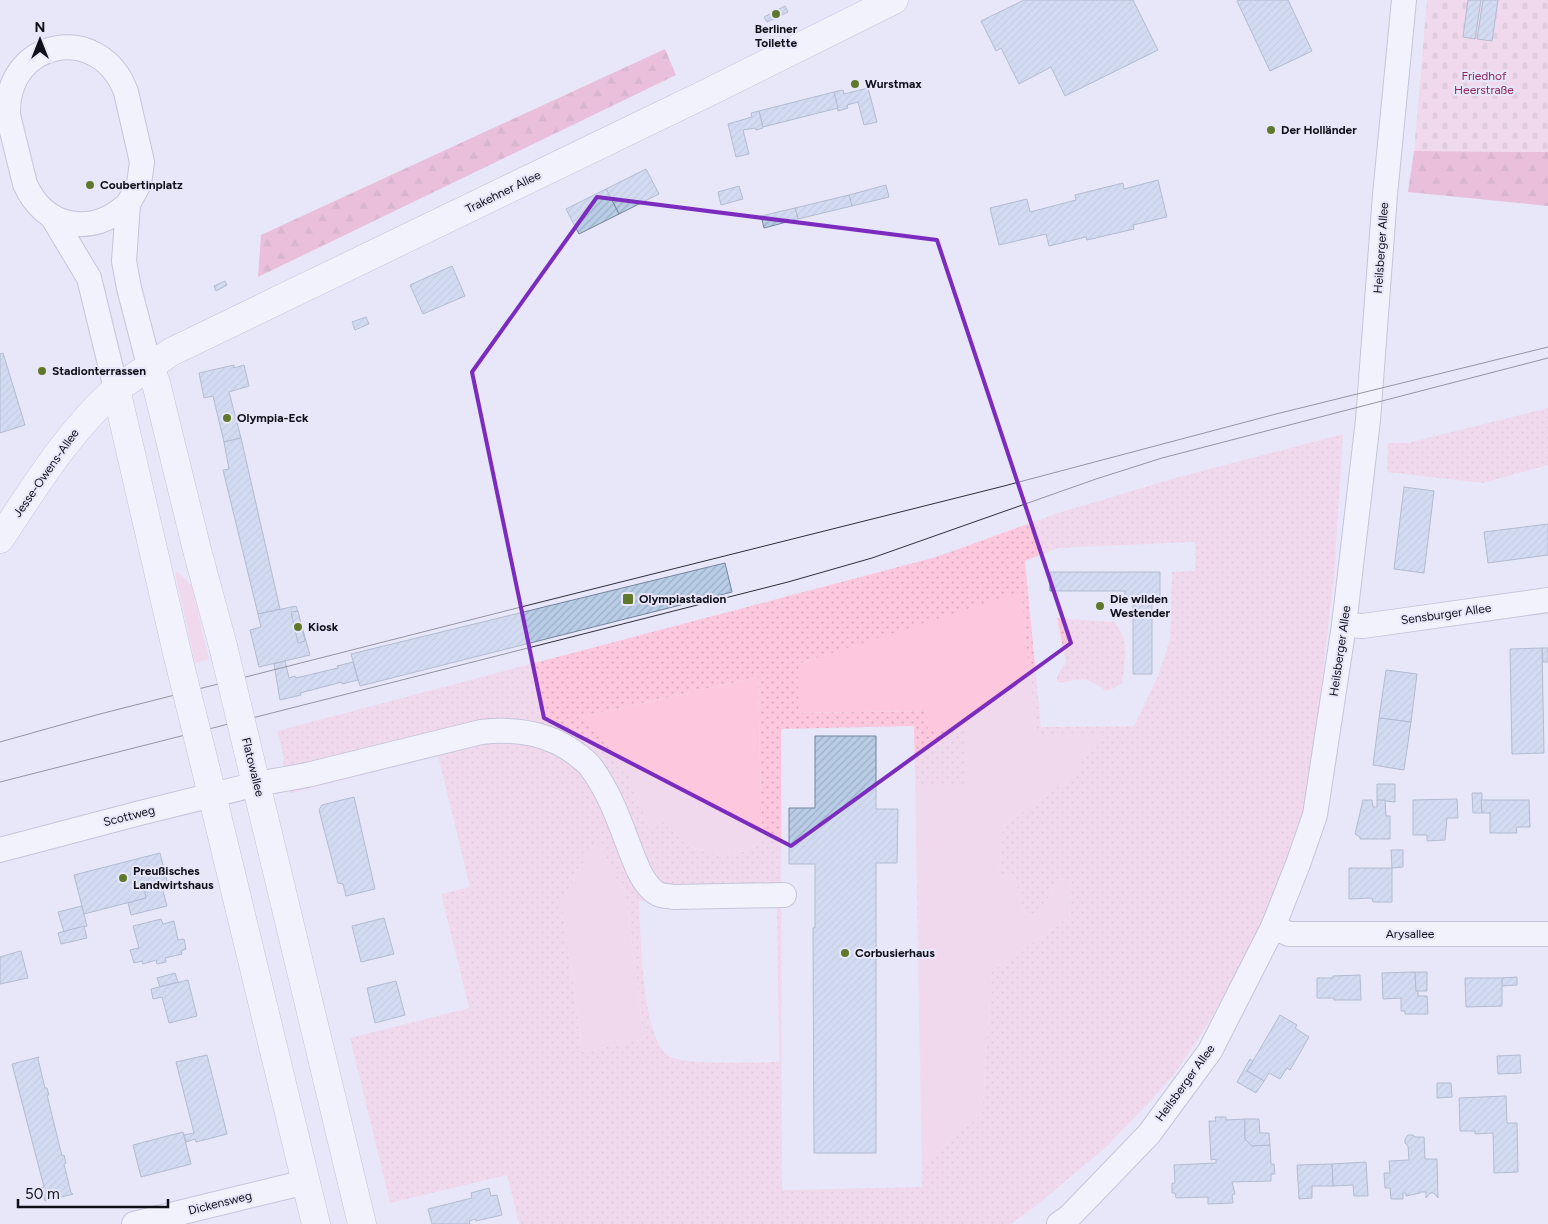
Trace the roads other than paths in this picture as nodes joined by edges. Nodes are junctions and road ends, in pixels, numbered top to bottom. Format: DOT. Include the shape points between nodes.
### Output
graph roads {
  1 [pos="894,0"];
  2 [pos="1404,0"];
  3 [pos="128,204"];
  4 [pos="53,218"];
  5 [pos="149,365"];
  6 [pos="116,389"];
  7 [pos="0,539"];
  8 [pos="1548,600"];
  9 [pos="1344,625"];
  10 [pos="254,772"];
  11 [pos="210,782"];
  12 [pos="0,850"];
  13 [pos="784,895"];
  14 [pos="1273,927"];
  15 [pos="1548,934"];
  16 [pos="349,1171"];
  17 [pos="306,1182"];
  18 [pos="1068,1222"];
  19 [pos="134,1224"];
  20 [pos="316,1224"];
  21 [pos="362,1224"];
  1 -- 5 [label="main road, Trakehner Allee"];
  2 -- 9 [label="street, Heilsberger Allee" via="1368,420"];
  3 -- 4 [label="street" via="98,223 75,224"];
  3 -- 4 [label="street" via="139,184 142,162 122,81 99,55 66,46 44,51 26,63 13,82 8,103 25,184 36,204"];
  3 -- 5 [label="street" via="124,261"];
  4 -- 6 [label="street" via="89,278"];
  5 -- 6 [label="main road, Trakehner Allee"];
  5 -- 10 [label="main road, Flatowallee, bridge"];
  6 -- 7 [label="main road, Jesse-Owens-Allee" via="98,404 63,445"];
  6 -- 11 [label="main road, bridge"];
  8 -- 9 [label="street, Sensburger Allee" via="1363,626"];
  9 -- 14 [label="street, Heilsberger Allee" via="1315,815"];
  10 -- 11 [label="street, Scottweg"];
  10 -- 13 [label="street, Scottweg" via="307,775 481,732 528,732 569,748 589,765 610,797 638,870 658,894 673,897"];
  10 -- 16 [label="main road, Flatowallee"];
  11 -- 12 [label="street, Scottweg"];
  11 -- 17 [label="main road"];
  14 -- 15 [label="street, Arysallee" via="1289,934"];
  14 -- 18 [label="street, Heilsberger Allee" via="1210,1051 1149,1134"];
  16 -- 17 [label="main road"];
  16 -- 21 [label="main road, Flatowallee"];
  17 -- 19 [label="street, Dickensweg"];
  17 -- 20 [label="main road"];
}
